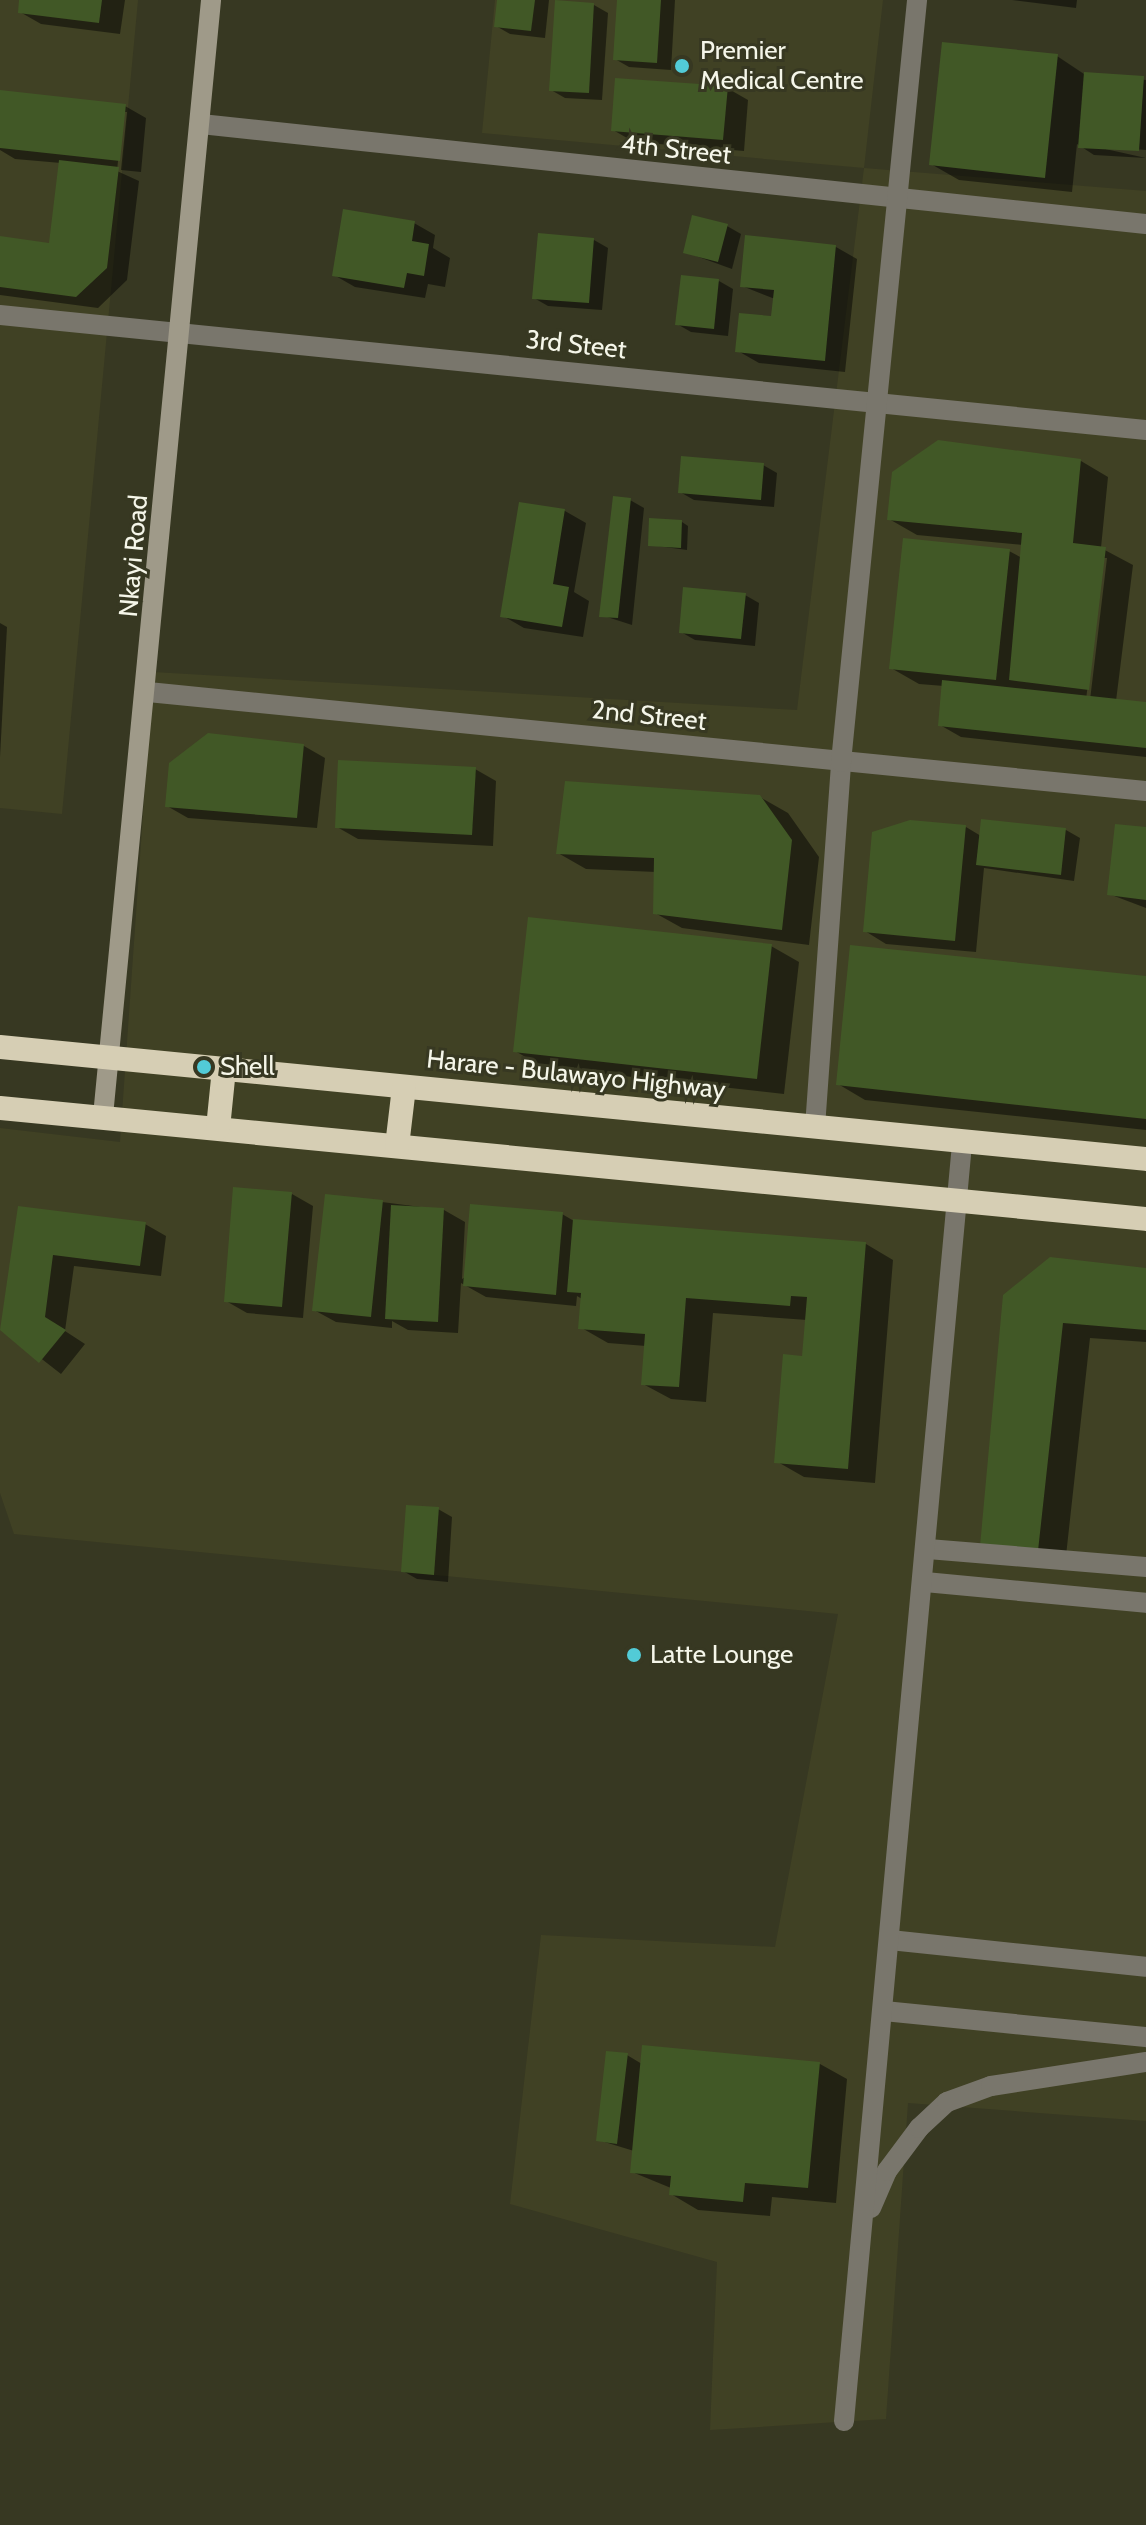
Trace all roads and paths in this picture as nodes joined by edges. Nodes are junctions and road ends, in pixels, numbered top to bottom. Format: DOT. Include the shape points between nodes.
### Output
graph roads {
  1 [pos="211,0"];
  2 [pos="917,0"];
  3 [pos="201,124"];
  4 [pos="899,200"];
  5 [pos="1146,224"];
  6 [pos="0,315"];
  7 [pos="182,331"];
  8 [pos="874,402"];
  9 [pos="1146,430"];
  10 [pos="148,692"];
  11 [pos="841,762"];
  12 [pos="1146,791"];
  13 [pos="0,1047"];
  14 [pos="110,1058"];
  15 [pos="224,1069"];
  16 [pos="404,1087"];
  17 [pos="0,1108"];
  18 [pos="103,1116"];
  19 [pos="815,1127"];
  20 [pos="218,1128"];
  21 [pos="962,1143"];
  22 [pos="397,1146"];
  23 [pos="1146,1159"];
  24 [pos="957,1202"];
  25 [pos="1146,1219"];
  26 [pos="928,1549"];
  27 [pos="1146,1567"];
  28 [pos="925,1582"];
  29 [pos="1146,1603"];
  30 [pos="890,1940"];
  31 [pos="1146,1967"];
  32 [pos="884,2011"];
  33 [pos="1146,2037"];
  34 [pos="1146,2062"];
  35 [pos="863,2227"];
  36 [pos="844,2421"];
  1 -- 3 [label="main road, Nkayi Road"];
  2 -- 4 [label="street"];
  3 -- 4 [label="street, 4th Street"];
  3 -- 7 [label="main road, Nkayi Road"];
  4 -- 5 [label="street, 4th Street"];
  4 -- 8 [label="street"];
  6 -- 7 [label="street, 3rd Steet"];
  7 -- 8 [label="street, 3rd Steet"];
  7 -- 10 [label="main road, Nkayi Road"];
  8 -- 9 [label="street, 3rd Steet"];
  8 -- 11 [label="street"];
  10 -- 11 [label="street, 2nd Street"];
  10 -- 14 [label="main road, Nkayi Road"];
  11 -- 12 [label="street, 2nd Street"];
  11 -- 19 [label="street"];
  13 -- 14 [label="highway, Harare - Bulawayo Highway"];
  14 -- 15 [label="highway, Harare - Bulawayo Highway"];
  14 -- 18 [label="main road, Nkayi Road"];
  15 -- 16 [label="highway, Harare - Bulawayo Highway"];
  15 -- 20 [label="highway"];
  16 -- 19 [label="highway, Harare - Bulawayo Highway"];
  16 -- 22 [label="highway"];
  17 -- 18 [label="highway"];
  18 -- 20 [label="highway"];
  19 -- 21 [label="highway, Harare - Bulawayo Highway"];
  20 -- 22 [label="highway"];
  21 -- 23 [label="highway, Harare - Bulawayo Highway"];
  21 -- 24 [label="street"];
  22 -- 24 [label="highway"];
  24 -- 25 [label="highway"];
  24 -- 26 [label="street"];
  26 -- 27 [label="street"];
  26 -- 28 [label="street"];
  28 -- 29 [label="street"];
  28 -- 30 [label="street"];
  30 -- 31 [label="street"];
  30 -- 32 [label="street"];
  32 -- 33 [label="street"];
  32 -- 35 [label="street"];
  34 -- 35 [label="street" via="991,2086 947,2102 919,2128 887,2171"];
  35 -- 36 [label="street"];
}
